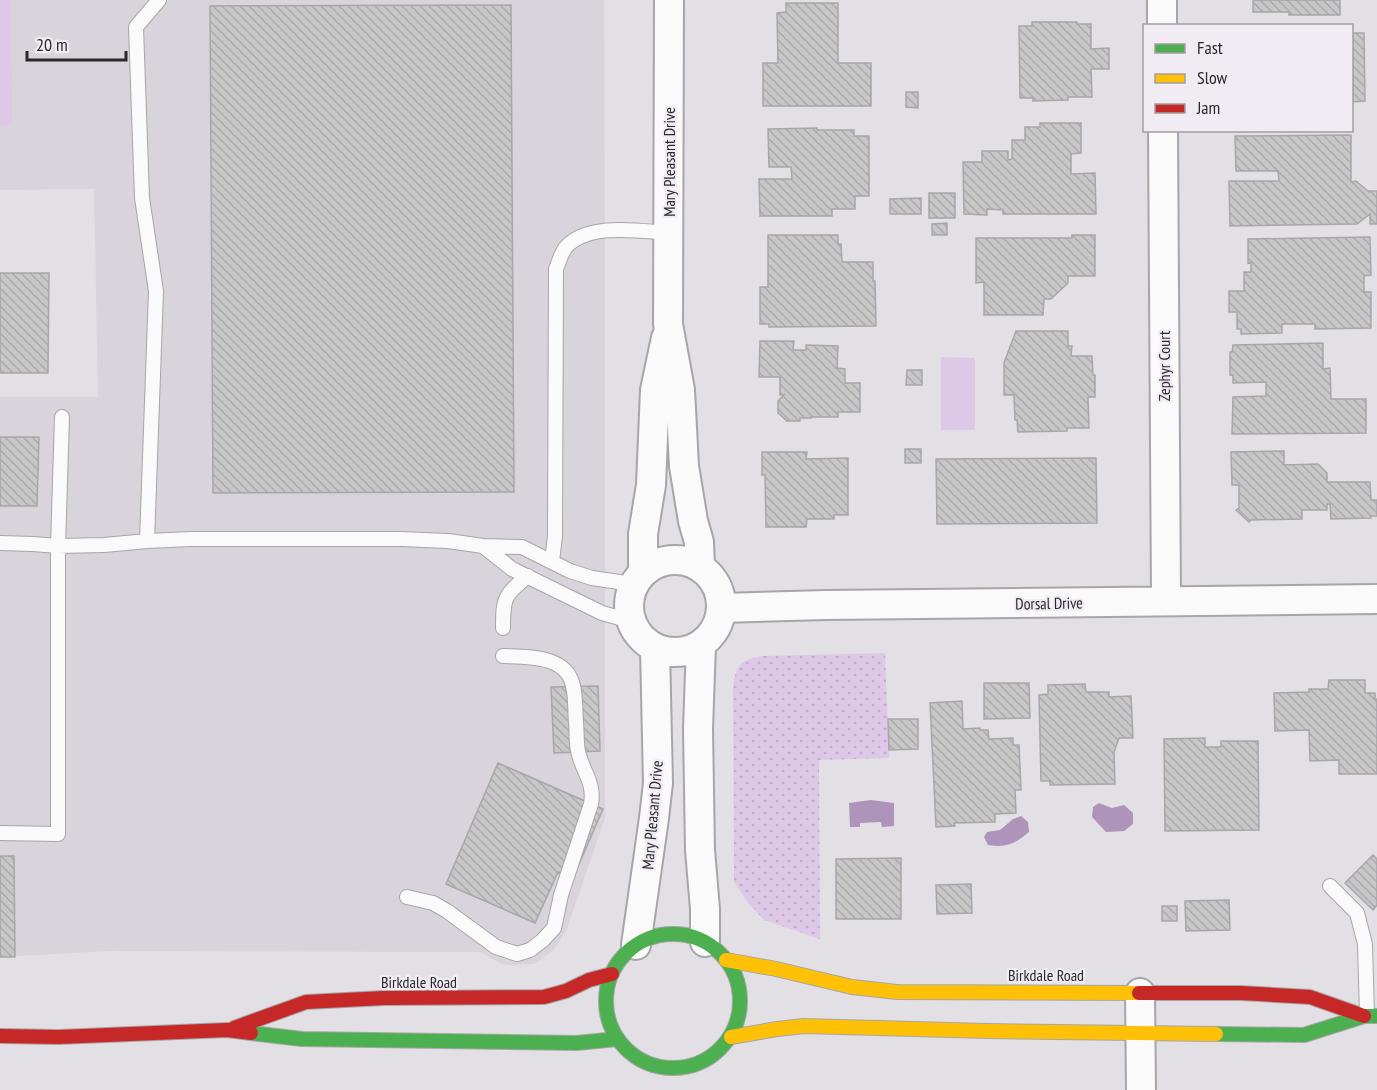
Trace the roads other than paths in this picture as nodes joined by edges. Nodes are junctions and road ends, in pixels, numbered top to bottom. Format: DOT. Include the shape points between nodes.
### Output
graph roads {
  1 [pos="159,0"];
  2 [pos="669,0"];
  3 [pos="1162,0"];
  4 [pos="1162,24"];
  5 [pos="1163,132"];
  6 [pos="669,233"];
  7 [pos="669,324"];
  8 [pos="62,417"];
  9 [pos="147,541"];
  10 [pos="0,543"];
  11 [pos="58,546"];
  12 [pos="483,546"];
  13 [pos="552,561"];
  14 [pos="700,567"];
  15 [pos="528,576"];
  16 [pos="638,578"];
  17 [pos="1377,600"];
  18 [pos="1166,601"];
  19 [pos="722,608"];
  20 [pos="630,621"];
  21 [pos="503,628"];
  22 [pos="701,645"];
  23 [pos="655,648"];
  24 [pos="503,657"];
  25 [pos="0,833"];
  26 [pos="1330,886"];
  27 [pos="407,897"];
  28 [pos="636,945"];
  29 [pos="716,951"];
  30 [pos="612,974"];
  31 [pos="1140,993"];
  32 [pos="1369,1016"];
  33 [pos="227,1030"];
  34 [pos="1140,1033"];
  35 [pos="0,1036"];
  36 [pos="731,1037"];
  37 [pos="617,1039"];
  38 [pos="1141,1090"];
  1 -- 9 [label="lane" via="136,27 142,198 156,291"];
  2 -- 6 [label="street, Mary Pleasant Drive"];
  3 -- 4 [label="street"];
  5 -- 18 [label="street, Zephyr Court"];
  6 -- 7 [label="street, Mary Pleasant Drive"];
  6 -- 13 [label="lane" via="600,231 578,238 565,248 556,269"];
  7 -- 14 [label="street, Mary Pleasant Drive" via="680,390 684,466"];
  7 -- 16 [label="street, Mary Pleasant Drive" via="655,390 651,485"];
  8 -- 11 [label="lane"];
  9 -- 11 [label="lane"];
  9 -- 12 [label="lane" via="401,539"];
  10 -- 11 [label="lane"];
  11 -- 25 [label="lane" via="58,834"];
  12 -- 13 [label="lane" via="522,548"];
  12 -- 15 [label="lane" via="512,569"];
  13 -- 16 [label="lane" via="592,578"];
  14 -- 16 [label="street" via="671,560 656,563"];
  14 -- 19 [label="street" via="712,578"];
  15 -- 20 [label="lane" via="602,613"];
  15 -- 21 [label="lane" via="505,598"];
  16 -- 20 [label="street" via="629,596"];
  17 -- 18 [label="street, Dorsal Drive"];
  18 -- 19 [label="street, Dorsal Drive"];
  19 -- 22 [label="street" via="719,622"];
  20 -- 23 [label="street" via="636,633"];
  22 -- 23 [label="street" via="670,653"];
  22 -- 29 [label="street" via="700,850 705,909"];
  23 -- 28 [label="street, Mary Pleasant Drive" via="658,783"];
  24 -- 27 [label="lane" via="547,660 569,675 578,752 593,793 554,928 530,950 517,954 496,948 432,903"];
  26 -- 32 [label="lane" via="1357,913 1365,944"];
  28 -- 29 [label="main road" via="670,934 688,936"];
  28 -- 30 [label="main road"];
  29 -- 31 [label="main road, Birkdale Road" via="852,987 897,992"];
  29 -- 36 [label="main road" via="736,977 741,998 740,1018"];
  30 -- 33 [label="main road, Birkdale Road" via="544,997 306,1002"];
  30 -- 37 [label="main road" via="606,996 608,1019"];
  31 -- 32 [label="main road, Birkdale Road" via="1310,997"];
  31 -- 34 [label="street"];
  32 -- 34 [label="main road" via="1304,1035"];
  33 -- 35 [label="main road, Birkdale Road"];
  33 -- 37 [label="main road, Birkdale Road" via="302,1039 577,1043"];
  34 -- 36 [label="main road" via="804,1026"];
  34 -- 38 [label="street"];
  36 -- 37 [label="main road" via="717,1054 697,1065 675,1069 653,1066 633,1056"];
}
